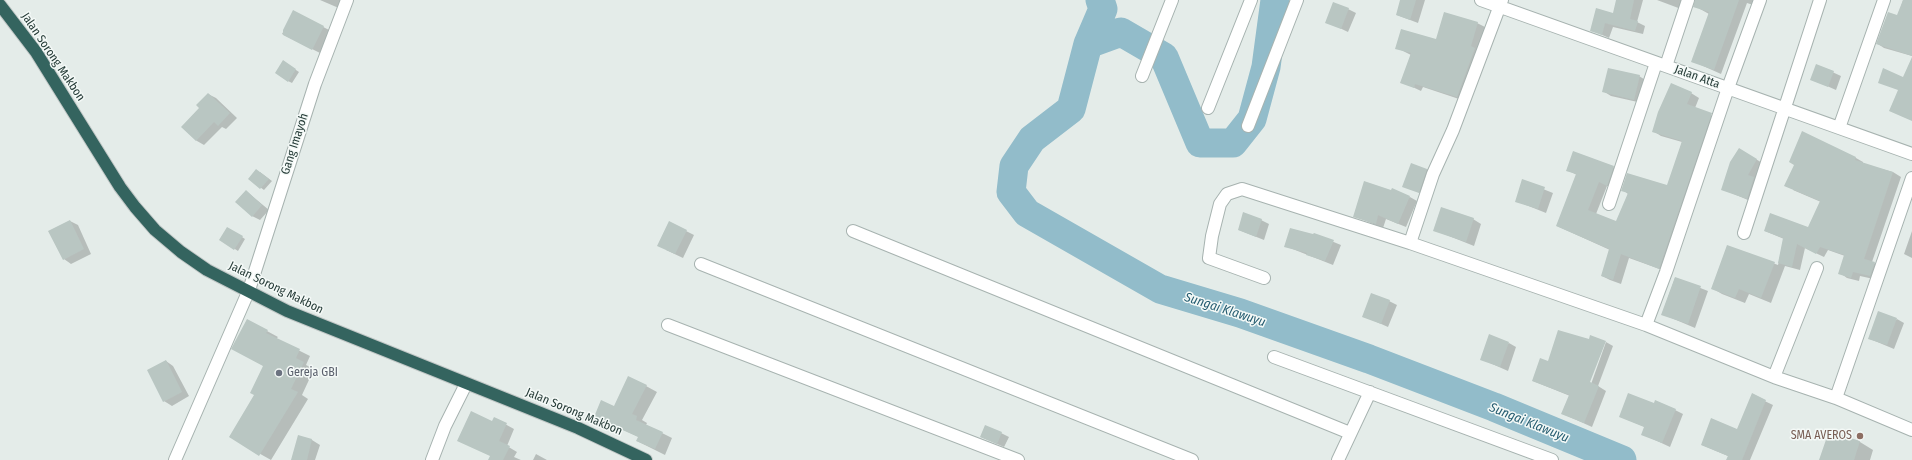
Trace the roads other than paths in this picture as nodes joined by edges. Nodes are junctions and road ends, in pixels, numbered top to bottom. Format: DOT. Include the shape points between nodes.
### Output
graph roads {
  1 [pos="347,0"];
  2 [pos="1172,0"];
  3 [pos="1251,0"];
  4 [pos="1297,0"];
  5 [pos="1481,0"];
  6 [pos="1688,0"];
  7 [pos="1760,0"];
  8 [pos="1820,0"];
  9 [pos="1884,0"];
  10 [pos="1501,3"];
  11 [pos="0,5"];
  12 [pos="1661,64"];
  13 [pos="1142,76"];
  14 [pos="1728,88"];
  15 [pos="1208,108"];
  16 [pos="1785,108"];
  17 [pos="1248,126"];
  18 [pos="1839,128"];
  19 [pos="1912,154"];
  20 [pos="1912,178"];
  21 [pos="1609,204"];
  22 [pos="853,231"];
  23 [pos="1744,233"];
  24 [pos="1410,243"];
  25 [pos="701,264"];
  26 [pos="1816,268"];
  27 [pos="1264,278"];
  28 [pos="249,290"];
  29 [pos="668,325"];
  30 [pos="1646,325"];
  31 [pos="1274,357"];
  32 [pos="1774,377"];
  33 [pos="466,384"];
  34 [pos="1370,392"];
  35 [pos="1836,398"];
  36 [pos="1912,430"];
  37 [pos="1350,433"];
  38 [pos="626,456"];
  39 [pos="175,460"];
  40 [pos="432,460"];
  41 [pos="646,460"];
  42 [pos="1018,460"];
  43 [pos="1192,460"];
  44 [pos="1338,460"];
  45 [pos="1552,460"];
  1 -- 28 [label="street, Gang Imayoh" via="315,84"];
  2 -- 13 [label="street"];
  3 -- 15 [label="street"];
  4 -- 17 [label="street"];
  5 -- 10 [label="street, Jalan Atta"];
  6 -- 12 [label="street"];
  7 -- 14 [label="street"];
  8 -- 16 [label="street"];
  9 -- 18 [label="street"];
  10 -- 12 [label="street, Jalan Atta"];
  10 -- 24 [label="street" via="1453,130 1433,174"];
  11 -- 28 [label="highway, Jalan Sorong Makbon" via="36,52 120,187 155,230 207,270"];
  12 -- 14 [label="street, Jalan Atta"];
  12 -- 21 [label="street"];
  14 -- 16 [label="street, Jalan Atta"];
  14 -- 30 [label="street"];
  16 -- 18 [label="street, Jalan Atta"];
  16 -- 23 [label="street"];
  18 -- 19 [label="street, Jalan Atta"];
  20 -- 35 [label="street"];
  22 -- 37 [label="street"];
  24 -- 27 [label="street" via="1242,189 1227,194 1220,204 1209,258"];
  24 -- 30 [label="street"];
  25 -- 43 [label="street"];
  26 -- 32 [label="street"];
  28 -- 33 [label="highway, Jalan Sorong Makbon" via="286,311"];
  28 -- 39 [label="street, Gang Imayoh"];
  29 -- 42 [label="street"];
  30 -- 32 [label="street"];
  31 -- 34 [label="street"];
  32 -- 35 [label="street"];
  33 -- 38 [label="highway, Jalan Sorong Makbon" via="578,428"];
  33 -- 40 [label="street" via="445,426"];
  34 -- 37 [label="street"];
  34 -- 45 [label="street"];
  35 -- 36 [label="street"];
  37 -- 44 [label="street"];
  38 -- 41 [label="highway, Jalan Sorong Makbon"];
}
